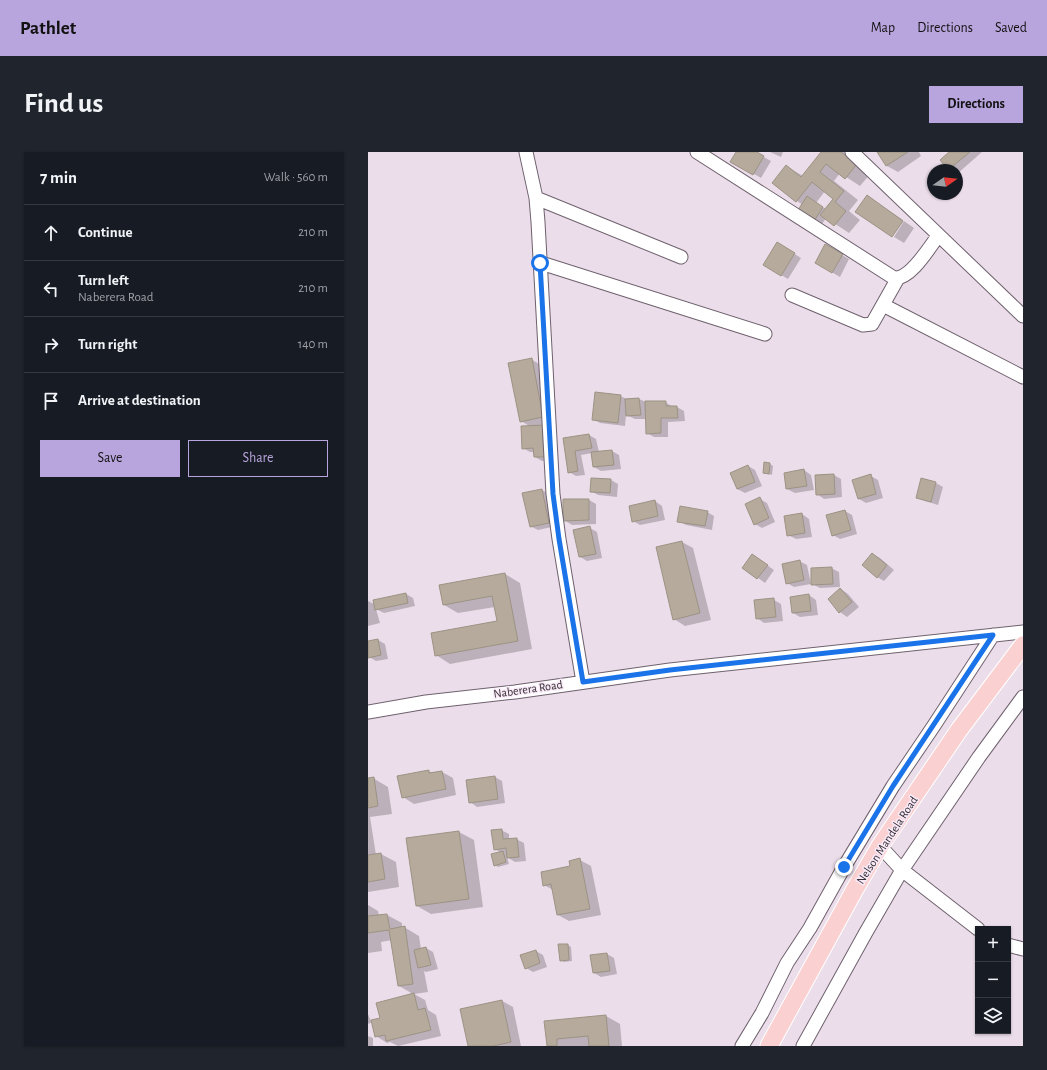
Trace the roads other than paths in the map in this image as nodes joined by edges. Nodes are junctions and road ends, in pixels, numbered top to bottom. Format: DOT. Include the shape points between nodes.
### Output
graph roads {
  1 [pos="526,152"];
  2 [pos="697,152"];
  3 [pos="852,152"];
  4 [pos="536,198"];
  5 [pos="938,236"];
  6 [pos="681,257"];
  7 [pos="540,263"];
  8 [pos="898,278"];
  9 [pos="792,295"];
  10 [pos="883,305"];
  11 [pos="1023,316"];
  12 [pos="765,334"];
  13 [pos="1023,377"];
  14 [pos="1023,632"];
  15 [pos="993,635"];
  16 [pos="1023,645"];
  17 [pos="583,682"];
  18 [pos="1023,697"];
  19 [pos="368,712"];
  20 [pos="880,846"];
  21 [pos="902,870"];
  22 [pos="975,927"];
  23 [pos="1011,945"];
  24 [pos="1023,949"];
  25 [pos="742,1046"];
  26 [pos="769,1046"];
  27 [pos="803,1046"];
  1 -- 4 [label="street"];
  2 -- 8 [label="street" via="888,275"];
  3 -- 5 [label="street"];
  4 -- 6 [label="street"];
  4 -- 7 [label="street"];
  5 -- 8 [label="street" via="909,273"];
  5 -- 11 [label="street"];
  7 -- 12 [label="street"];
  7 -- 17 [label="street" via="553,494"];
  8 -- 10 [label="street"];
  9 -- 10 [label="street" via="863,324 872,324"];
  10 -- 13 [label="street"];
  14 -- 15 [label="street, Naberera Road"];
  15 -- 17 [label="street, Naberera Road" via="670,670"];
  15 -- 25 [label="street" via="893,786 787,963"];
  16 -- 20 [label="main road, Nelson Mandela Road" via="960,730"];
  17 -- 19 [label="street, Naberera Road"];
  18 -- 21 [label="street"];
  20 -- 21 [label="street"];
  20 -- 26 [label="main road, Nelson Mandela Road"];
  21 -- 22 [label="street"];
  21 -- 27 [label="street"];
  23 -- 24 [label="street"];
}
